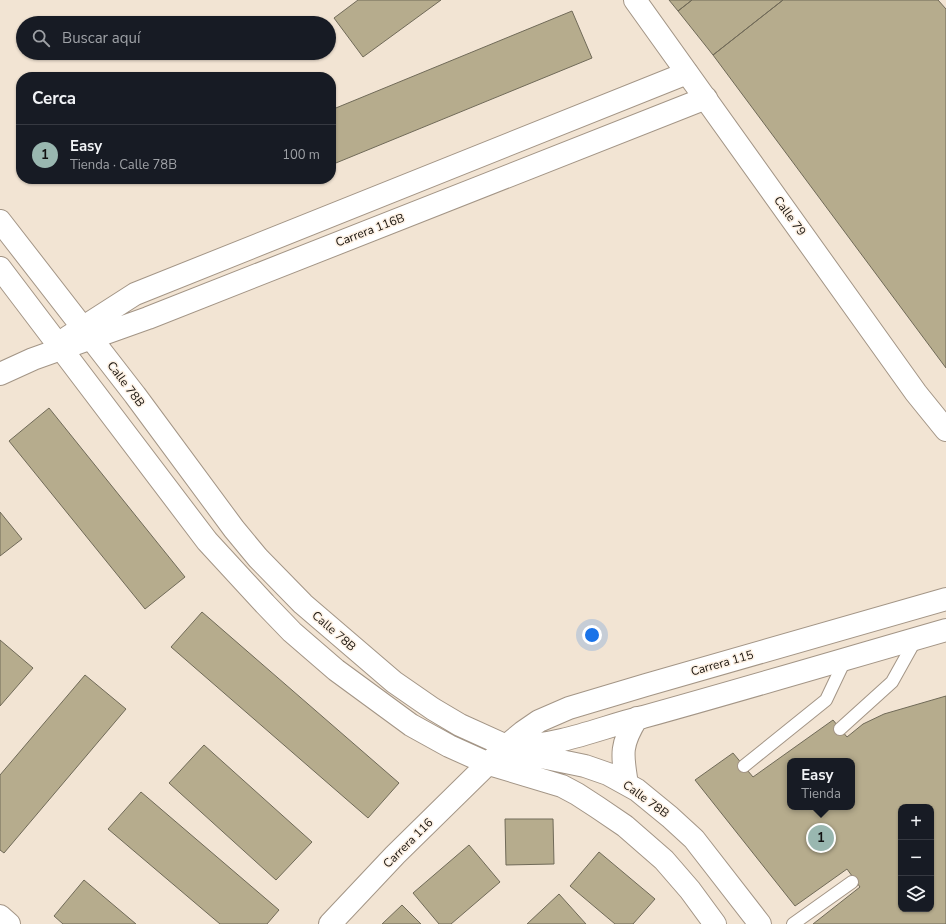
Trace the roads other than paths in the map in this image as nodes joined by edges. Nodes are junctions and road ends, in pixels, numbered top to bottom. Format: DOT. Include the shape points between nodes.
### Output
graph roads {
  1 [pos="635,0"];
  2 [pos="687,73"];
  3 [pos="706,98"];
  4 [pos="0,221"];
  5 [pos="0,268"];
  6 [pos="87,333"];
  7 [pos="59,346"];
  8 [pos="0,374"];
  9 [pos="946,430"];
  10 [pos="946,599"];
  11 [pos="946,630"];
  12 [pos="916,638"];
  13 [pos="846,658"];
  14 [pos="637,718"];
  15 [pos="840,729"];
  16 [pos="506,746"];
  17 [pos="489,764"];
  18 [pos="744,766"];
  19 [pos="627,784"];
  20 [pos="852,882"];
  21 [pos="0,916"];
  22 [pos="8,924"];
  23 [pos="330,924"];
  24 [pos="715,924"];
  25 [pos="760,924"];
  26 [pos="793,924"];
  1 -- 2 [label="street, Calle 79"];
  2 -- 3 [label="street, Calle 79"];
  2 -- 6 [label="street, Carrera 116B" via="136,294"];
  3 -- 6 [label="street, Carrera 116B" via="170,309"];
  3 -- 9 [label="street, Calle 79" via="916,392"];
  4 -- 6 [label="street, Calle 78B"];
  5 -- 7 [label="street"];
  6 -- 7 [label="street, Carrera 116B"];
  6 -- 16 [label="street, Calle 78B" via="234,529 303,604 415,697 460,725"];
  7 -- 8 [label="street, Carrera 116B"];
  7 -- 17 [label="street" via="207,541 264,604 336,670 411,725"];
  10 -- 16 [label="street, Carrera 115" via="569,708 539,721"];
  11 -- 12 [label="street"];
  12 -- 13 [label="street"];
  12 -- 15 [label="lane" via="892,682"];
  13 -- 14 [label="street"];
  13 -- 18 [label="lane" via="826,700"];
  14 -- 16 [label="street" via="551,743"];
  14 -- 19 [label="street" via="624,742 623,757"];
  16 -- 17 [label="street, Carrera 115"];
  16 -- 19 [label="street, Calle 78B" via="522,753 585,766"];
  17 -- 23 [label="street, Carrera 116" via="395,855"];
  17 -- 24 [label="street" via="562,786 625,826 664,860"];
  19 -- 25 [label="street, Calle 78B" via="694,839"];
  20 -- 26 [label="lane"];
  21 -- 22 [label="street"];
}
